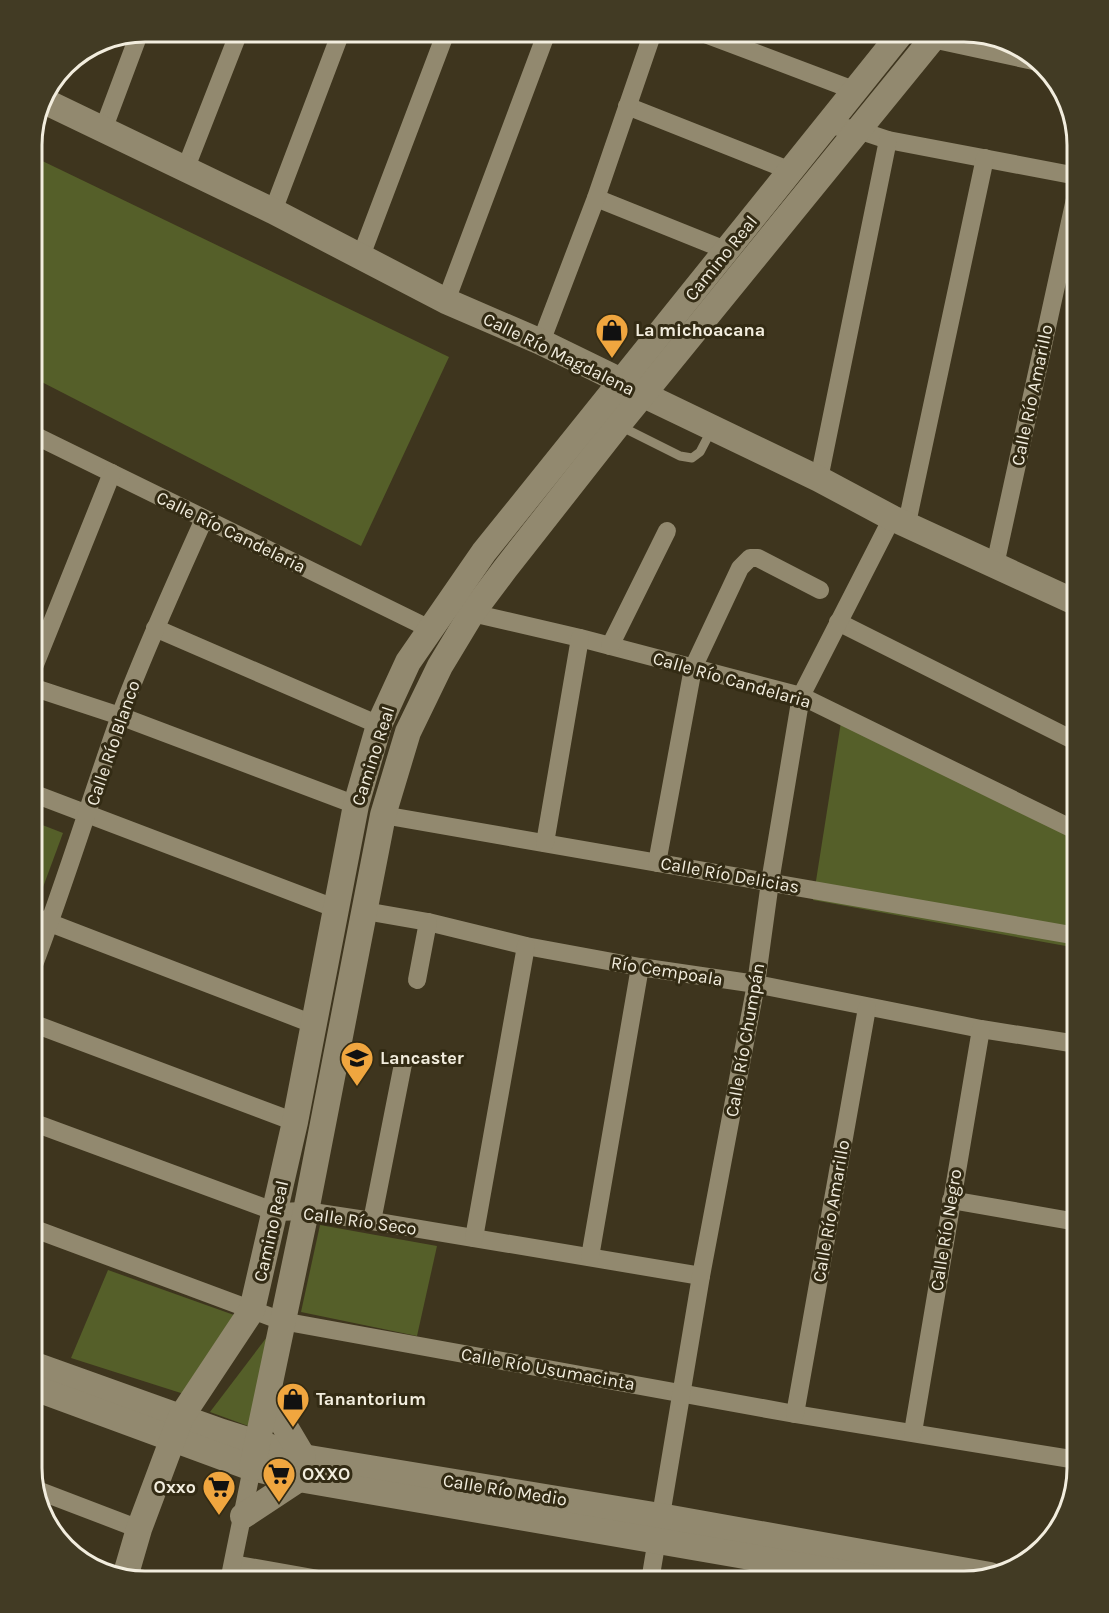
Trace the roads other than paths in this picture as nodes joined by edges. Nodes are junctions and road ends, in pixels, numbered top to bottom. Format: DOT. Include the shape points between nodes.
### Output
graph roads {
  1 [pos="235,42"];
  2 [pos="337,42"];
  3 [pos="442,42"];
  4 [pos="544,42"];
  5 [pos="649,42"];
  6 [pos="726,42"];
  7 [pos="894,42"];
  8 [pos="929,42"];
  9 [pos="962,42"];
  10 [pos="136,43"];
  11 [pos="1016,56"];
  12 [pos="856,91"];
  13 [pos="51,104"];
  14 [pos="627,106"];
  15 [pos="828,125"];
  16 [pos="103,130"];
  17 [pos="858,130"];
  18 [pos="888,140"];
  19 [pos="985,158"];
  20 [pos="185,170"];
  21 [pos="791,171"];
  22 [pos="1067,174"];
  23 [pos="596,198"];
  24 [pos="273,211"];
  25 [pos="1067,236"];
  26 [pos="728,251"];
  27 [pos="361,256"];
  28 [pos="446,301"];
  29 [pos="541,342"];
  30 [pos="621,381"];
  31 [pos="644,395"];
  32 [pos="618,425"];
  33 [pos="713,428"];
  34 [pos="42,439"];
  35 [pos="112,474"];
  36 [pos="819,479"];
  37 [pos="204,519"];
  38 [pos="899,520"];
  39 [pos="667,531"];
  40 [pos="484,552"];
  41 [pos="995,565"];
  42 [pos="505,569"];
  43 [pos="820,590"];
  44 [pos="1067,598"];
  45 [pos="472,613"];
  46 [pos="838,622"];
  47 [pos="155,628"];
  48 [pos="430,629"];
  49 [pos="580,638"];
  50 [pos="610,646"];
  51 [pos="42,647"];
  52 [pos="693,668"];
  53 [pos="42,690"];
  54 [pos="801,696"];
  55 [pos="120,716"];
  56 [pos="379,725"];
  57 [pos="1067,737"];
  58 [pos="42,797"];
  59 [pos="356,805"];
  60 [pos="88,814"];
  61 [pos="383,815"];
  62 [pos="1067,826"];
  63 [pos="545,843"];
  64 [pos="657,863"];
  65 [pos="770,882"];
  66 [pos="337,909"];
  67 [pos="365,911"];
  68 [pos="42,920"];
  69 [pos="428,922"];
  70 [pos="50,923"];
  71 [pos="1067,934"];
  72 [pos="42,944"];
  73 [pos="526,945"];
  74 [pos="640,967"];
  75 [pos="323,972"];
  76 [pos="352,979"];
  77 [pos="417,980"];
  78 [pos="756,984"];
  79 [pos="867,1008"];
  80 [pos="42,1027"];
  81 [pos="981,1029"];
  82 [pos="312,1035"];
  83 [pos="1067,1042"];
  84 [pos="338,1050"];
  85 [pos="403,1064"];
  86 [pos="295,1122"];
  87 [pos="42,1126"];
  88 [pos="951,1200"];
  89 [pos="306,1211"];
  90 [pos="276,1212"];
  91 [pos="1067,1220"];
  92 [pos="372,1221"];
  93 [pos="42,1232"];
  94 [pos="474,1238"];
  95 [pos="590,1257"];
  96 [pos="701,1276"];
  97 [pos="252,1310"];
  98 [pos="282,1321"];
  99 [pos="42,1368"];
  100 [pos="42,1390"];
  101 [pos="680,1392"];
  102 [pos="268,1398"];
  103 [pos="795,1414"];
  104 [pos="177,1428"];
  105 [pos="913,1432"];
  106 [pos="258,1443"];
  107 [pos="1067,1458"];
  108 [pos="252,1468"];
  109 [pos="301,1468"];
  110 [pos="45,1493"];
  111 [pos="243,1516"];
  112 [pos="660,1516"];
  113 [pos="139,1529"];
  114 [pos="656,1541"];
  115 [pos="127,1569"];
  116 [pos="231,1571"];
  117 [pos="652,1571"];
  118 [pos="832,1571"];
  119 [pos="967,1571"];
  1 -- 20 [label="street"];
  2 -- 24 [label="street"];
  3 -- 27 [label="street"];
  4 -- 28 [label="street"];
  5 -- 14 [label="street"];
  6 -- 12 [label="street"];
  7 -- 12 [label="street, Camino Real"];
  8 -- 17 [label="street, Camino Real"];
  9 -- 11 [label="street"];
  10 -- 16 [label="street"];
  12 -- 15 [label="street, Camino Real"];
  13 -- 16 [label="street, Calle Río Magdalena"];
  14 -- 21 [label="street"];
  14 -- 23 [label="street"];
  15 -- 17 [label="street"];
  15 -- 21 [label="street, Camino Real"];
  16 -- 20 [label="street, Calle Río Magdalena"];
  17 -- 18 [label="street"];
  17 -- 31 [label="street, Camino Real"];
  18 -- 19 [label="street"];
  18 -- 36 [label="street"];
  19 -- 22 [label="street"];
  19 -- 38 [label="street, Calle Río Chumpán"];
  20 -- 24 [label="street, Calle Río Magdalena"];
  21 -- 26 [label="street, Camino Real"];
  23 -- 26 [label="street"];
  23 -- 29 [label="street"];
  24 -- 27 [label="street, Calle Río Magdalena"];
  25 -- 41 [label="street, Calle Río Amarillo"];
  26 -- 30 [label="street, Camino Real"];
  27 -- 28 [label="street, Calle Río Magdalena"];
  28 -- 29 [label="street, Calle Río Magdalena"];
  29 -- 30 [label="street, Calle Río Magdalena"];
  30 -- 31 [label="street, Calle Río Magdalena"];
  30 -- 40 [label="street, Camino Real"];
  31 -- 32 [label="street, Camino Real"];
  31 -- 33 [label="street, Calle Río Magdalena"];
  32 -- 33 [label="lane" via="680,456 692,458 700,452"];
  32 -- 42 [label="street, Camino Real"];
  33 -- 36 [label="street, Calle Río Magdalena"];
  34 -- 35 [label="street, Calle Río Candelaria"];
  35 -- 37 [label="street, Calle Río Candelaria"];
  35 -- 51 [label="street"];
  36 -- 38 [label="street, Calle Río Magdalena"];
  37 -- 47 [label="street, Calle Río Blanco"];
  37 -- 48 [label="street, Calle Río Candelaria"];
  38 -- 41 [label="street, Calle Río Magdalena"];
  38 -- 46 [label="street, Calle Río Chumpán"];
  39 -- 50 [label="street"];
  40 -- 42 [label="street"];
  40 -- 48 [label="street, Camino Real"];
  41 -- 44 [label="street, Calle Río Magdalena"];
  42 -- 45 [label="street, Camino Real"];
  43 -- 52 [label="street" via="765,560 750,558 740,568"];
  45 -- 49 [label="street, Calle Río Candelaria"];
  45 -- 61 [label="street, Camino Real" via="440,666 408,732"];
  46 -- 54 [label="street, Calle Río Chumpán"];
  46 -- 57 [label="street"];
  47 -- 55 [label="street, Calle Río Blanco"];
  47 -- 56 [label="street"];
  48 -- 56 [label="street, Camino Real" via="408,662"];
  49 -- 50 [label="street, Calle Río Candelaria"];
  49 -- 63 [label="street"];
  50 -- 52 [label="street, Calle Río Candelaria"];
  52 -- 54 [label="street, Calle Río Candelaria"];
  52 -- 64 [label="street"];
  53 -- 55 [label="street"];
  54 -- 62 [label="street, Calle Río Candelaria"];
  54 -- 65 [label="street, Calle Río Chumpán"];
  55 -- 59 [label="street"];
  55 -- 60 [label="street, Calle Río Blanco"];
  56 -- 59 [label="street, Camino Real"];
  58 -- 60 [label="street"];
  59 -- 66 [label="street, Camino Real"];
  60 -- 66 [label="street"];
  60 -- 70 [label="street, Calle Río Blanco"];
  61 -- 63 [label="street, Calle Río Delicias"];
  61 -- 67 [label="street, Camino Real"];
  63 -- 64 [label="street, Calle Río Delicias"];
  64 -- 65 [label="street, Calle Río Delicias"];
  65 -- 71 [label="street, Calle Río Delicias"];
  65 -- 78 [label="street, Calle Río Chumpán"];
  66 -- 75 [label="street, Camino Real"];
  67 -- 69 [label="street, Río Cempoala"];
  67 -- 76 [label="street, Camino Real"];
  68 -- 70 [label="street"];
  69 -- 73 [label="street, Río Cempoala"];
  69 -- 77 [label="street"];
  70 -- 72 [label="street, Calle Río Blanco"];
  70 -- 82 [label="street"];
  73 -- 74 [label="street, Río Cempoala"];
  73 -- 94 [label="street"];
  74 -- 78 [label="street, Río Cempoala"];
  74 -- 95 [label="street"];
  75 -- 76 [label="street"];
  75 -- 82 [label="street, Camino Real"];
  76 -- 84 [label="street, Camino Real"];
  78 -- 79 [label="street, Río Cempoala"];
  78 -- 96 [label="street, Calle Río Chumpán"];
  79 -- 81 [label="street, Río Cempoala"];
  79 -- 103 [label="street, Calle Río Amarillo"];
  80 -- 86 [label="street"];
  81 -- 83 [label="street, Río Cempoala"];
  81 -- 88 [label="street, Calle Río Negro"];
  82 -- 84 [label="street"];
  82 -- 86 [label="street, Camino Real"];
  84 -- 89 [label="street, Camino Real"];
  85 -- 92 [label="street"];
  86 -- 90 [label="street, Camino Real"];
  87 -- 90 [label="street, Calle Río Seco"];
  88 -- 91 [label="street"];
  88 -- 105 [label="street, Calle Río Negro"];
  89 -- 90 [label="street, Calle Río Seco"];
  89 -- 92 [label="street, Calle Río Seco"];
  89 -- 98 [label="street, Camino Real"];
  90 -- 97 [label="street, Camino Real"];
  92 -- 94 [label="street, Calle Río Seco"];
  93 -- 97 [label="street, Calle Río Usumacinta"];
  94 -- 95 [label="street, Calle Río Seco"];
  95 -- 96 [label="street, Calle Río Seco"];
  96 -- 101 [label="street, Calle Río Chumpán"];
  97 -- 98 [label="street, Calle Río Usumacinta"];
  97 -- 104 [label="street, Camino Real"];
  98 -- 101 [label="street, Calle Río Usumacinta"];
  98 -- 102 [label="street, Camino Real"];
  99 -- 104 [label="street, Calle Río Medio"];
  100 -- 104 [label="street, Calle Río Medio"];
  101 -- 103 [label="street, Calle Río Usumacinta"];
  101 -- 112 [label="street, Calle Río Chumpán"];
  102 -- 106 [label="street, Camino Real"];
  102 -- 109 [label="street"];
  103 -- 105 [label="street, Calle Río Usumacinta"];
  104 -- 106 [label="street, Calle Río Medio"];
  104 -- 108 [label="street, Calle Río Medio"];
  104 -- 113 [label="street, Camino Real"];
  105 -- 107 [label="street, Calle Río Usumacinta"];
  106 -- 108 [label="street, Camino Real"];
  106 -- 109 [label="street, Calle Río Medio"];
  108 -- 109 [label="street, Calle Río Medio"];
  108 -- 111 [label="street, Camino Real"];
  109 -- 111 [label="street"];
  109 -- 112 [label="street, Calle Río Medio"];
  109 -- 114 [label="street, Calle Río Medio"];
  110 -- 113 [label="street"];
  111 -- 116 [label="street, Camino Real"];
  112 -- 114 [label="street, Calle Río Chumpán"];
  112 -- 119 [label="street, Calle Río Medio"];
  113 -- 115 [label="street, Camino Real"];
  114 -- 117 [label="street, Calle Río Chumpán"];
  114 -- 118 [label="street, Calle Río Medio"];
}
